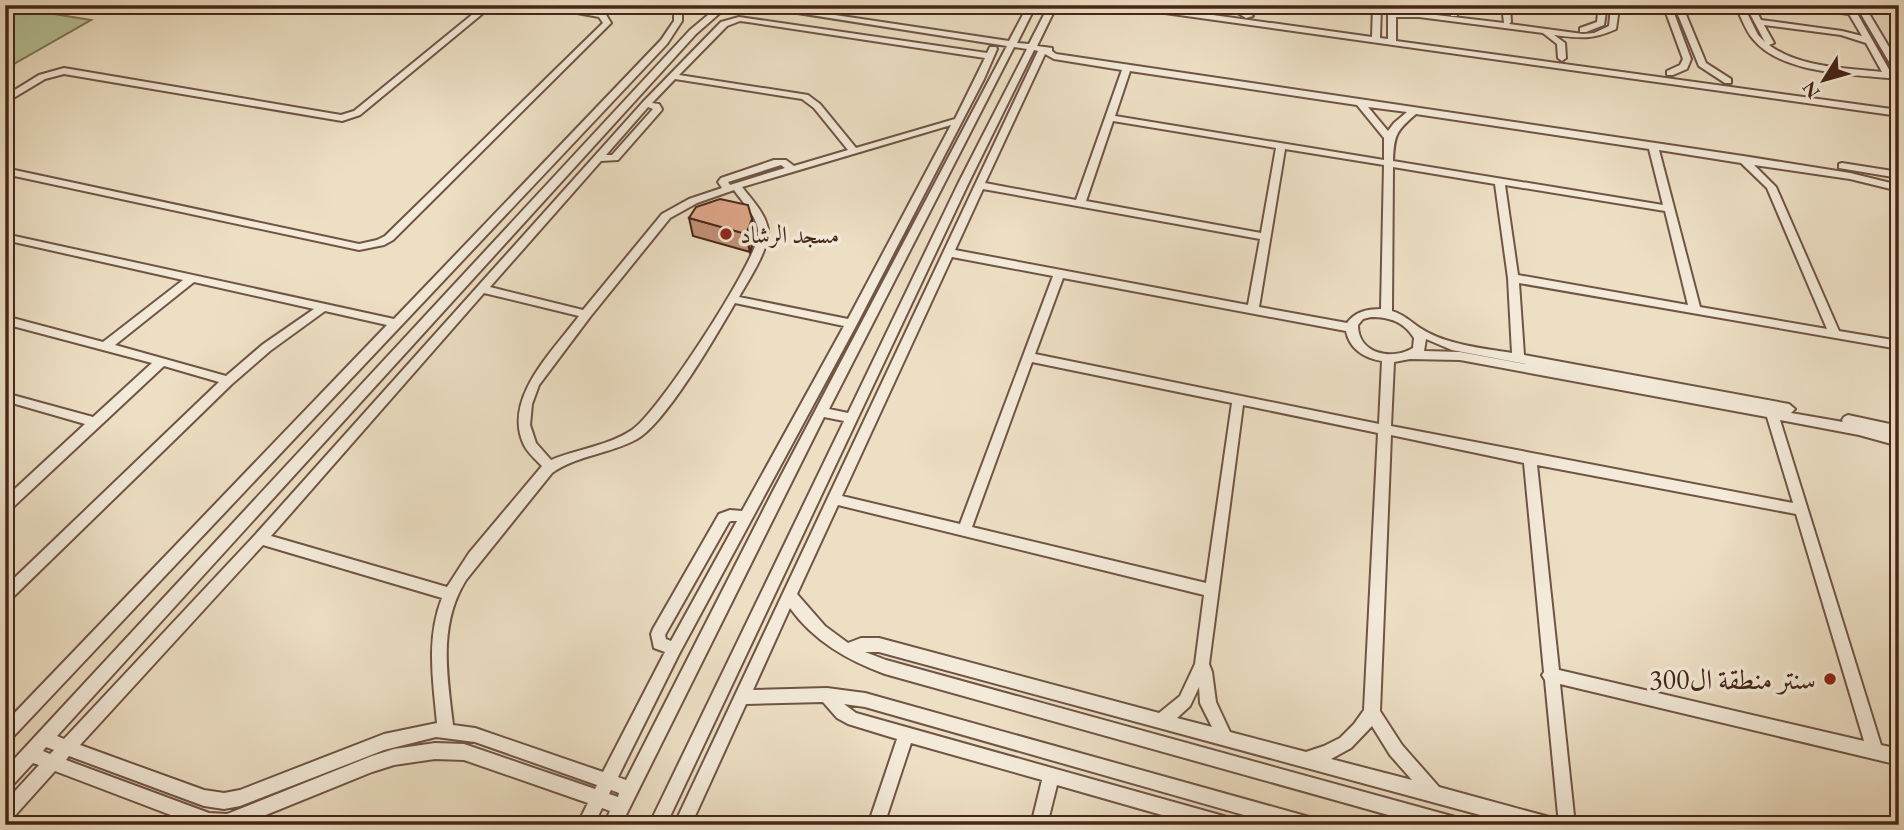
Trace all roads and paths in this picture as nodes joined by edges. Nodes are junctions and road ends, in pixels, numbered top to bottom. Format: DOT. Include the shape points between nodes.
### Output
graph roads {
  1 [pos="489,5"];
  2 [pos="678,5"];
  3 [pos="724,5"];
  4 [pos="751,5"];
  5 [pos="799,5"];
  6 [pos="1032,5"];
  7 [pos="1053,5"];
  8 [pos="1122,5"];
  9 [pos="1173,5"];
  10 [pos="1229,5"];
  11 [pos="1377,5"];
  12 [pos="1402,5"];
  13 [pos="1506,5"];
  14 [pos="1603,5"];
  15 [pos="1678,5"];
  16 [pos="1792,5"];
  17 [pos="1828,5"];
  18 [pos="543,6"];
  19 [pos="1191,6"];
  20 [pos="1613,6"];
  21 [pos="1668,7"];
  22 [pos="1740,7"];
  23 [pos="1753,7"];
  24 [pos="575,8"];
  25 [pos="1443,9"];
  26 [pos="1643,9"];
  27 [pos="1850,9"];
  28 [pos="786,10"];
  29 [pos="1392,10"];
  30 [pos="1454,10"];
  31 [pos="1862,10"];
  32 [pos="1249,16"];
  33 [pos="1672,19"];
  34 [pos="1507,22"];
  35 [pos="1758,22"];
  36 [pos="1862,29"];
  37 [pos="1543,32"];
  38 [pos="1842,33"];
  39 [pos="1570,36"];
  40 [pos="1376,37"];
  41 [pos="1392,39"];
  42 [pos="1869,41"];
  43 [pos="996,42"];
  44 [pos="1560,43"];
  45 [pos="1011,44"];
  46 [pos="1038,48"];
  47 [pos="990,56"];
  48 [pos="1562,58"];
  49 [pos="1127,68"];
  50 [pos="1886,72"];
  51 [pos="1670,73"];
  52 [pos="1899,73"];
  53 [pos="672,76"];
  54 [pos="1728,81"];
  55 [pos="5,100"];
  56 [pos="1359,102"];
  57 [pos="1899,104"];
  58 [pos="1415,110"];
  59 [pos="1899,113"];
  60 [pos="1110,118"];
  61 [pos="956,121"];
  62 [pos="1389,138"];
  63 [pos="1280,145"];
  64 [pos="1653,146"];
  65 [pos="853,150"];
  66 [pos="1743,159"];
  67 [pos="1388,163"];
  68 [pos="5,171"];
  69 [pos="1899,175"];
  70 [pos="1500,181"];
  71 [pos="979,185"];
  72 [pos="732,187"];
  73 [pos="1898,189"];
  74 [pos="1080,203"];
  75 [pos="1669,209"];
  76 [pos="5,237"];
  77 [pos="1266,237"];
  78 [pos="950,253"];
  79 [pos="1059,274"];
  80 [pos="191,278"];
  81 [pos="1513,278"];
  82 [pos="481,289"];
  83 [pos="732,299"];
  84 [pos="322,308"];
  85 [pos="1695,309"];
  86 [pos="1253,310"];
  87 [pos="1386,313"];
  88 [pos="586,314"];
  89 [pos="5,320"];
  90 [pos="396,323"];
  91 [pos="851,324"];
  92 [pos="1350,328"];
  93 [pos="1417,331"];
  94 [pos="1834,332"];
  95 [pos="1895,344"];
  96 [pos="106,345"];
  97 [pos="1414,355"];
  98 [pos="1028,357"];
  99 [pos="1518,358"];
  100 [pos="1899,358"];
  101 [pos="1388,359"];
  102 [pos="162,361"];
  103 [pos="228,381"];
  104 [pos="5,397"];
  105 [pos="1238,401"];
  106 [pos="821,412"];
  107 [pos="1772,414"];
  108 [pos="852,418"];
  109 [pos="97,424"];
  110 [pos="1385,430"];
  111 [pos="1899,431"];
  112 [pos="1899,441"];
  113 [pos="1530,459"];
  114 [pos="549,466"];
  115 [pos="251,479"];
  116 [pos="275,487"];
  117 [pos="11,494"];
  118 [pos="834,499"];
  119 [pos="5,506"];
  120 [pos="1801,510"];
  121 [pos="745,517"];
  122 [pos="964,531"];
  123 [pos="260,539"];
  124 [pos="1210,590"];
  125 [pos="450,594"];
  126 [pos="5,596"];
  127 [pos="790,596"];
  128 [pos="674,649"];
  129 [pos="848,651"];
  130 [pos="1202,664"];
  131 [pos="1550,675"];
  132 [pos="827,695"];
  133 [pos="743,697"];
  134 [pos="1372,712"];
  135 [pos="1161,721"];
  136 [pos="446,730"];
  137 [pos="5,734"];
  138 [pos="906,734"];
  139 [pos="1225,738"];
  140 [pos="44,739"];
  141 [pos="67,746"];
  142 [pos="1875,750"];
  143 [pos="30,754"];
  144 [pos="353,754"];
  145 [pos="1899,757"];
  146 [pos="1306,760"];
  147 [pos="53,762"];
  148 [pos="355,771"];
  149 [pos="304,773"];
  150 [pos="1051,775"];
  151 [pos="5,781"];
  152 [pos="608,781"];
  153 [pos="630,789"];
  154 [pos="305,791"];
  155 [pos="1435,794"];
  156 [pos="599,798"];
  157 [pos="621,806"];
  158 [pos="5,814"];
  159 [pos="185,819"];
  160 [pos="1209,822"];
  161 [pos="225,823"];
  162 [pos="585,825"];
  163 [pos="612,825"];
  164 [pos="657,825"];
  165 [pos="682,825"];
  166 [pos="876,825"];
  167 [pos="1039,825"];
  168 [pos="1227,825"];
  169 [pos="1310,825"];
  170 [pos="1455,825"];
  171 [pos="1549,825"];
  172 [pos="1567,825"];
  1 -- 55 [label="street" via="356,113 342,118 64,71 42,77"];
  2 -- 90 [label="street" via="678,20 664,42"];
  3 -- 116 [label="street" via="692,32"];
  4 -- 28 [label="street"];
  5 -- 28 [label="street"];
  6 -- 45 [label="street"];
  7 -- 46 [label="street"];
  8 -- 40 [label="street"];
  9 -- 19 [label="street"];
  10 -- 32 [label="street"];
  11 -- 40 [label="street"];
  12 -- 25 [label="street"];
  13 -- 34 [label="street"];
  14 -- 34 [label="street" via="1601,23 1588,30"];
  15 -- 54 [label="street" via="1702,64"];
  16 -- 27 [label="street"];
  17 -- 27 [label="street"];
  18 -- 24 [label="street"];
  19 -- 32 [label="street"];
  20 -- 26 [label="street"];
  20 -- 39 [label="street" via="1613,27 1607,32"];
  21 -- 26 [label="street"];
  21 -- 33 [label="street"];
  22 -- 23 [label="street"];
  22 -- 50 [label="street" via="1758,40 1775,53 1811,65"];
  23 -- 35 [label="street"];
  24 -- 68 [label="street" via="602,15 607,23 388,238 369,246"];
  25 -- 30 [label="street"];
  26 -- 33 [label="street"];
  27 -- 31 [label="street"];
  27 -- 36 [label="street"];
  28 -- 43 [label="street"];
  29 -- 37 [label="street"];
  29 -- 41 [label="street"];
  30 -- 34 [label="street"];
  31 -- 52 [label="street"];
  32 -- 40 [label="street"];
  33 -- 51 [label="street" via="1687,60 1684,67"];
  35 -- 38 [label="street"];
  35 -- 50 [label="street" via="1768,41 1786,52 1813,61"];
  36 -- 38 [label="street"];
  36 -- 42 [label="street"];
  37 -- 39 [label="street"];
  37 -- 44 [label="street"];
  38 -- 42 [label="street"];
  39 -- 44 [label="street"];
  40 -- 41 [label="street"];
  41 -- 48 [label="street"];
  41 -- 59 [label="street"];
  42 -- 50 [label="street"];
  43 -- 45 [label="street"];
  43 -- 47 [label="street"];
  44 -- 48 [label="street"];
  45 -- 46 [label="street"];
  45 -- 106 [label="street"];
  46 -- 49 [label="street" via="1054,56"];
  46 -- 69 [label="street"];
  46 -- 71 [label="street"];
  46 -- 108 [label="street" via="963,184"];
  47 -- 53 [label="street" via="809,28 729,21"];
  47 -- 61 [label="street"];
  48 -- 51 [label="street"];
  49 -- 56 [label="street"];
  49 -- 60 [label="street"];
  50 -- 52 [label="street"];
  51 -- 54 [label="street"];
  53 -- 65 [label="street" via="800,96 814,103"];
  53 -- 82 [label="street"];
  54 -- 57 [label="street"];
  56 -- 58 [label="street"];
  56 -- 62 [label="street"];
  58 -- 62 [label="street"];
  58 -- 64 [label="street"];
  60 -- 63 [label="street"];
  60 -- 74 [label="street"];
  61 -- 65 [label="street"];
  61 -- 91 [label="street"];
  62 -- 67 [label="street"];
  63 -- 67 [label="street"];
  63 -- 77 [label="street"];
  64 -- 66 [label="street"];
  64 -- 75 [label="street"];
  65 -- 72 [label="street"];
  66 -- 73 [label="street" via="1850,176"];
  66 -- 94 [label="street" via="1771,187"];
  67 -- 70 [label="street"];
  67 -- 87 [label="street"];
  70 -- 75 [label="street"];
  70 -- 81 [label="street"];
  71 -- 74 [label="street"];
  71 -- 78 [label="street"];
  72 -- 83 [label="street" via="759,220 764,234"];
  72 -- 88 [label="street" via="666,216"];
  74 -- 77 [label="street"];
  75 -- 85 [label="street"];
  76 -- 80 [label="street"];
  77 -- 86 [label="street"];
  78 -- 79 [label="street"];
  78 -- 118 [label="street"];
  79 -- 86 [label="street"];
  79 -- 98 [label="street"];
  80 -- 84 [label="street"];
  80 -- 96 [label="street"];
  81 -- 85 [label="street"];
  81 -- 99 [label="street"];
  82 -- 88 [label="street"];
  82 -- 123 [label="street"];
  83 -- 91 [label="street"];
  83 -- 114 [label="street" via="658,413 641,431 600,451"];
  84 -- 90 [label="street"];
  84 -- 103 [label="street"];
  85 -- 94 [label="street"];
  86 -- 92 [label="street"];
  87 -- 92 [label="street" via="1364,314"];
  87 -- 93 [label="street"];
  88 -- 114 [label="street" via="534,384 526,404 524,425 530,445"];
  89 -- 96 [label="street"];
  90 -- 115 [label="street"];
  91 -- 121 [label="street"];
  92 -- 101 [label="street" via="1361,347"];
  93 -- 97 [label="street" via="1421,344"];
  93 -- 99 [label="street" via="1442,343"];
  94 -- 95 [label="street"];
  95 -- 100 [label="street"];
  96 -- 102 [label="street"];
  97 -- 101 [label="street"];
  97 -- 107 [label="street" via="1451,354"];
  98 -- 105 [label="street"];
  98 -- 122 [label="street"];
  99 -- 111 [label="street"];
  101 -- 110 [label="street"];
  102 -- 103 [label="street"];
  102 -- 109 [label="street"];
  103 -- 126 [label="street"];
  104 -- 109 [label="street"];
  105 -- 110 [label="street"];
  105 -- 124 [label="street"];
  106 -- 108 [label="street"];
  106 -- 153 [label="street"];
  107 -- 112 [label="street"];
  107 -- 120 [label="street"];
  108 -- 164 [label="street"];
  109 -- 117 [label="street"];
  110 -- 113 [label="street"];
  110 -- 134 [label="street"];
  113 -- 120 [label="street"];
  113 -- 131 [label="street"];
  114 -- 125 [label="street"];
  115 -- 116 [label="street"];
  115 -- 137 [label="street"];
  116 -- 140 [label="street"];
  117 -- 119 [label="street"];
  118 -- 122 [label="street"];
  118 -- 127 [label="street"];
  120 -- 142 [label="street"];
  121 -- 128 [label="street"];
  121 -- 128 [label="street" via="724,518 658,634 659,643"];
  122 -- 124 [label="street"];
  123 -- 125 [label="street"];
  123 -- 141 [label="street"];
  124 -- 130 [label="street"];
  125 -- 136 [label="street" via="438,635"];
  127 -- 129 [label="street" via="820,632"];
  127 -- 133 [label="street"];
  128 -- 152 [label="street"];
  129 -- 135 [label="street" via="879,645"];
  129 -- 170 [label="street" via="885,667"];
  130 -- 135 [label="street" via="1185,701"];
  130 -- 139 [label="street" via="1208,703"];
  131 -- 142 [label="street"];
  131 -- 172 [label="street"];
  132 -- 133 [label="street"];
  132 -- 138 [label="street" via="853,719"];
  132 -- 169 [label="street" via="919,714"];
  133 -- 165 [label="street"];
  134 -- 146 [label="street" via="1347,743"];
  134 -- 155 [label="street" via="1396,750"];
  135 -- 139 [label="street"];
  136 -- 144 [label="street" via="412,734"];
  136 -- 152 [label="street" via="475,735"];
  138 -- 150 [label="street"];
  138 -- 166 [label="street"];
  139 -- 146 [label="street"];
  140 -- 141 [label="street"];
  140 -- 143 [label="street"];
  141 -- 147 [label="street"];
  141 -- 149 [label="street" via="204,798 224,801"];
  142 -- 145 [label="street"];
  143 -- 147 [label="street"];
  143 -- 151 [label="street"];
  144 -- 148 [label="street"];
  144 -- 149 [label="street"];
  146 -- 155 [label="street"];
  147 -- 158 [label="street"];
  147 -- 159 [label="street"];
  148 -- 154 [label="street"];
  148 -- 156 [label="street" via="411,753 464,752"];
  149 -- 154 [label="street"];
  150 -- 160 [label="street"];
  150 -- 167 [label="street"];
  152 -- 153 [label="street"];
  152 -- 156 [label="street"];
  153 -- 157 [label="street"];
  154 -- 161 [label="street"];
  155 -- 171 [label="street"];
  156 -- 157 [label="street"];
  156 -- 162 [label="street"];
  157 -- 163 [label="street"];
  159 -- 161 [label="street"];
  160 -- 168 [label="street"];
}
